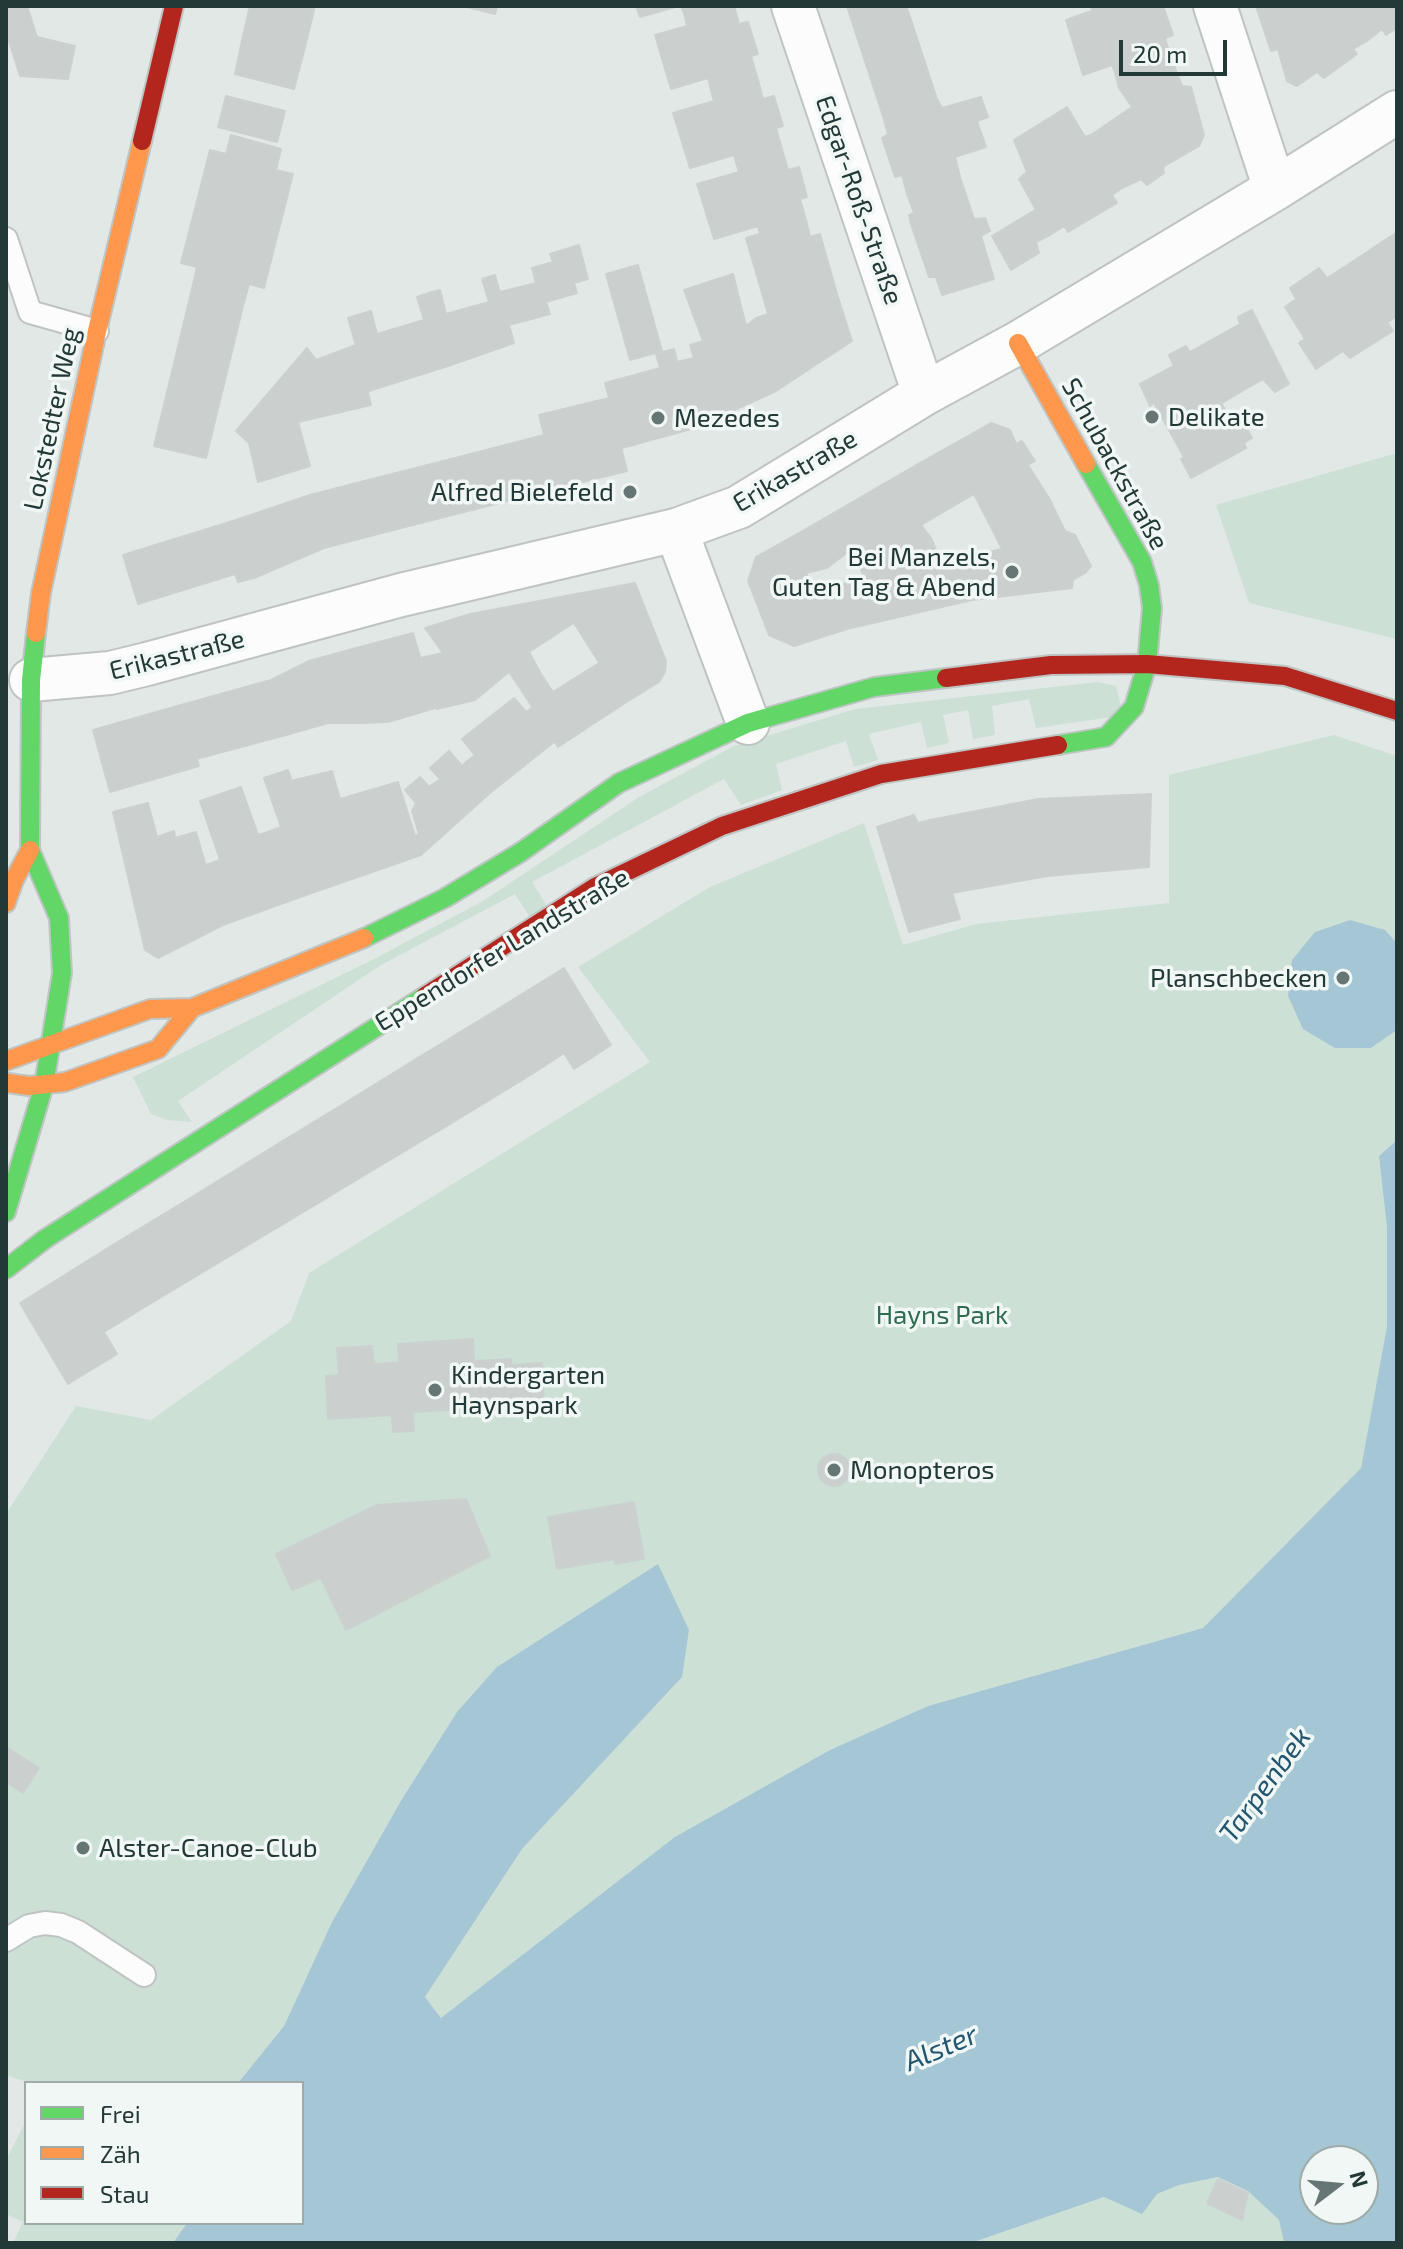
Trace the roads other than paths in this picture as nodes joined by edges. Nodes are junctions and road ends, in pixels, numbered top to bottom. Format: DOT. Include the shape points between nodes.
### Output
graph roads {
  1 [pos="174,6"];
  2 [pos="793,6"];
  3 [pos="1215,6"];
  4 [pos="1397,112"];
  5 [pos="1275,189"];
  6 [pos="6,239"];
  7 [pos="97,331"];
  8 [pos="1018,343"];
  9 [pos="924,394"];
  10 [pos="676,530"];
  11 [pos="1147,664"];
  12 [pos="23,703"];
  13 [pos="1397,711"];
  14 [pos="748,723"];
  15 [pos="30,850"];
  16 [pos="6,903"];
  17 [pos="192,1008"];
  18 [pos="52,1045"];
  19 [pos="6,1061"];
  20 [pos="6,1083"];
  21 [pos="44,1085"];
  22 [pos="6,1212"];
  23 [pos="6,1269"];
  24 [pos="6,1940"];
  25 [pos="144,1975"];
  1 -- 7 [label="street, Lokstedter Weg"];
  2 -- 9 [label="street, Edgar-Roß-Straße"];
  3 -- 5 [label="street"];
  4 -- 5 [label="street, Erikastraße"];
  5 -- 8 [label="street, Erikastraße"];
  6 -- 7 [label="lane" via="30,312"];
  7 -- 12 [label="street, Lokstedter Weg"];
  8 -- 9 [label="street, Erikastraße"];
  8 -- 11 [label="street, Schubackstraße" via="1142,562 1152,608"];
  9 -- 10 [label="street, Erikastraße" via="739,507"];
  10 -- 12 [label="street, Erikastraße" via="401,595 110,673"];
  10 -- 14 [label="street"];
  11 -- 13 [label="street" via="1285,676"];
  11 -- 14 [label="street" via="1051,665 874,687"];
  11 -- 23 [label="street, Eppendorfer Landstraße" via="1134,707 1106,737 881,774 722,826 595,887"];
  12 -- 15 [label="street, Lokstedter Weg"];
  14 -- 17 [label="street" via="619,783 521,852 402,921"];
  15 -- 16 [label="street, Lokstedter Weg"];
  15 -- 18 [label="street, Lokstedter Weg" via="59,918 62,973"];
  17 -- 18 [label="street" via="150,1009"];
  17 -- 21 [label="street" via="158,1049 84,1077"];
  18 -- 19 [label="street"];
  18 -- 21 [label="street, Lokstedter Weg"];
  20 -- 21 [label="street"];
  21 -- 22 [label="street, Lokstedter Weg"];
  24 -- 25 [label="lane" via="29,1926 61,1925"];
}
